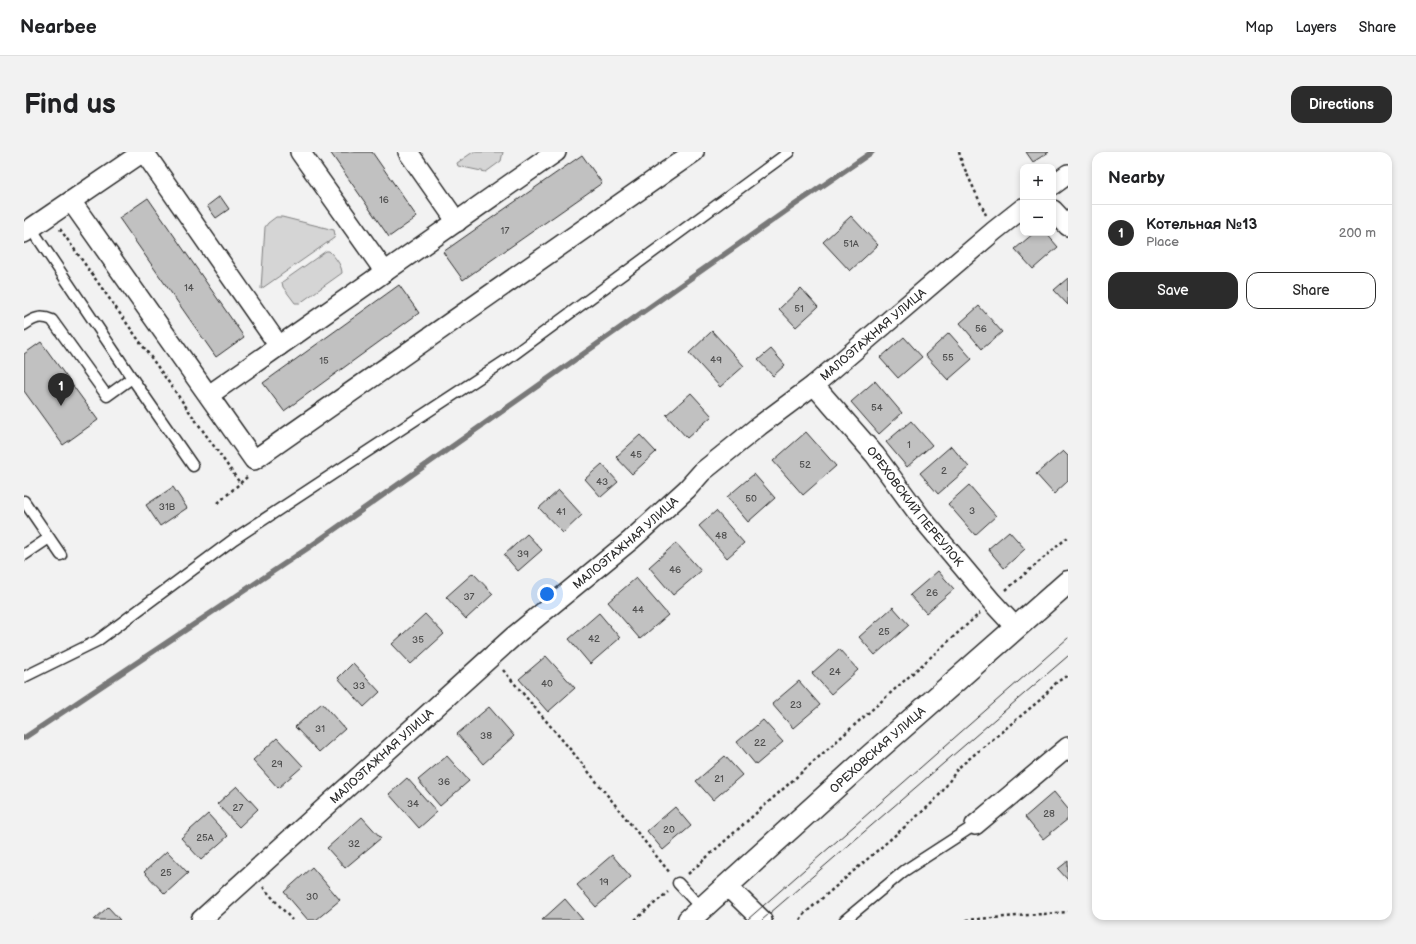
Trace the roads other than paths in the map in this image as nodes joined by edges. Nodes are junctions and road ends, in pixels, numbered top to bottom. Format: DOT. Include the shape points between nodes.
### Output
graph roads {
  1 [pos="143,152"];
  2 [pos="300,152"];
  3 [pos="408,152"];
  4 [pos="556,152"];
  5 [pos="694,152"];
  6 [pos="789,152"];
  7 [pos="1068,174"];
  8 [pos="1056,183"];
  9 [pos="71,201"];
  10 [pos="1020,210"];
  11 [pos="1056,213"];
  12 [pos="457,222"];
  13 [pos="1068,226"];
  14 [pos="28,231"];
  15 [pos="385,272"];
  16 [pos="24,324"];
  17 [pos="279,346"];
  18 [pos="132,378"];
  19 [pos="814,385"];
  20 [pos="209,395"];
  21 [pos="193,466"];
  22 [pos="24,501"];
  23 [pos="49,538"];
  24 [pos="24,555"];
  25 [pos="61,556"];
  26 [pos="1068,582"];
  27 [pos="1016,628"];
  28 [pos="24,677"];
  29 [pos="1068,747"];
  30 [pos="975,825"];
  31 [pos="678,883"];
  32 [pos="727,886"];
  33 [pos="695,914"];
  34 [pos="201,920"];
  35 [pos="762,920"];
  36 [pos="845,920"];
  1 -- 9 [label="street"];
  1 -- 17 [label="street"];
  2 -- 15 [label="street"];
  3 -- 12 [label="street"];
  4 -- 12 [label="street"];
  5 -- 20 [label="street" via="254,460"];
  6 -- 28 [label="lane" via="505,361 234,539 97,641"];
  7 -- 8 [label="street"];
  9 -- 14 [label="street"];
  9 -- 20 [label="street"];
  10 -- 19 [label="street, МАЛОЭТАЖНАЯ УЛИЦА"];
  11 -- 13 [label="street"];
  12 -- 15 [label="street"];
  14 -- 18 [label="lane"];
  15 -- 17 [label="street"];
  16 -- 18 [label="lane" via="37,317 52,320 107,396"];
  17 -- 20 [label="street"];
  18 -- 21 [label="lane"];
  19 -- 27 [label="street, ОРЕХОВСКИЙ ПЕРЕУЛОК" via="875,455 920,516"];
  19 -- 34 [label="street, МАЛОЭТАЖНАЯ УЛИЦА" via="702,472 631,540 514,636"];
  22 -- 23 [label="lane"];
  23 -- 24 [label="lane"];
  23 -- 25 [label="lane"];
  26 -- 27 [label="main road, ОРЕХОВСКАЯ УЛИЦА"];
  27 -- 32 [label="main road, ОРЕХОВСКАЯ УЛИЦА"];
  29 -- 30 [label="street"];
  30 -- 36 [label="lane" via="904,872"];
  31 -- 33 [label="lane"];
  32 -- 33 [label="main road, ОРЕХОВСКАЯ УЛИЦА"];
  32 -- 35 [label="street"];
}
